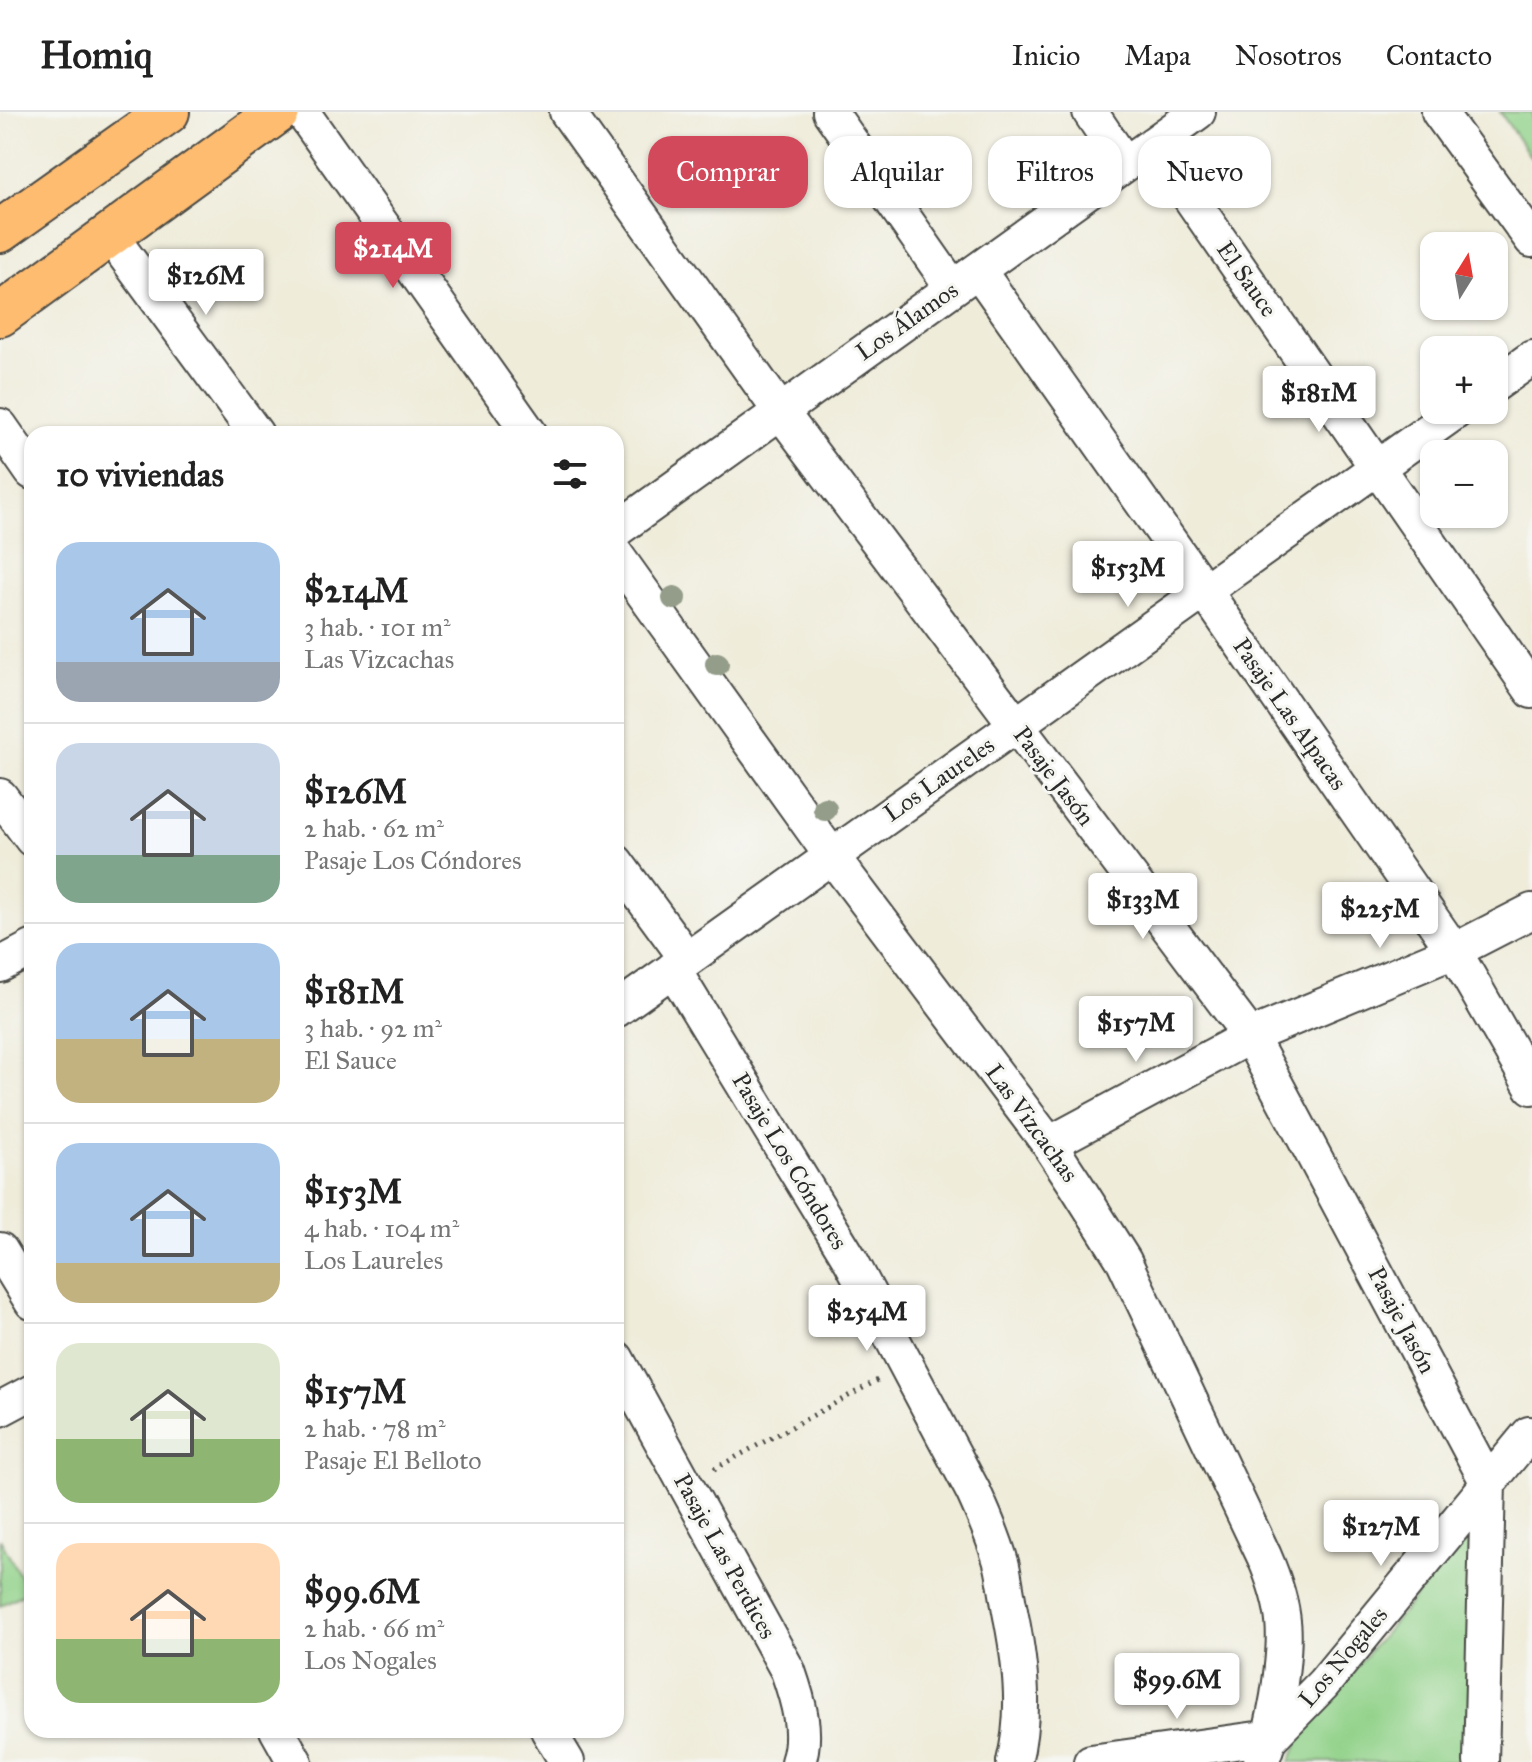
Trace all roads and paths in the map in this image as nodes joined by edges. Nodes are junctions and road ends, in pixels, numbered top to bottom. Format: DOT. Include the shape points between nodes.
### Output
graph roads {
  1 [pos="278,112"];
  2 [pos="302,112"];
  3 [pos="567,112"];
  4 [pos="830,112"];
  5 [pos="1090,112"];
  6 [pos="1198,112"];
  7 [pos="1439,112"];
  8 [pos="165,113"];
  9 [pos="1164,136"];
  10 [pos="1138,155"];
  11 [pos="1125,164"];
  12 [pos="1198,208"];
  13 [pos="0,231"];
  14 [pos="110,235"];
  15 [pos="1532,240"];
  16 [pos="966,279"];
  17 [pos="0,315"];
  18 [pos="1532,358"];
  19 [pos="1508,375"];
  20 [pos="780,411"];
  21 [pos="1438,424"];
  22 [pos="0,426"];
  23 [pos="250,426"];
  24 [pos="524,426"];
  25 [pos="24,460"];
  26 [pos="1378,467"];
  27 [pos="624,524"];
  28 [pos="624,566"];
  29 [pos="1204,590"];
  30 [pos="1532,691"];
  31 [pos="1016,724"];
  32 [pos="0,796"];
  33 [pos="24,828"];
  34 [pos="831,855"];
  35 [pos="624,875"];
  36 [pos="1532,911"];
  37 [pos="1454,951"];
  38 [pos="24,952"];
  39 [pos="680,964"];
  40 [pos="0,965"];
  41 [pos="624,1004"];
  42 [pos="1250,1036"];
  43 [pos="1532,1087"];
  44 [pos="1049,1144"];
  45 [pos="0,1250"];
  46 [pos="24,1289"];
  47 [pos="905,1364"];
  48 [pos="624,1373"];
  49 [pos="24,1396"];
  50 [pos="0,1409"];
  51 [pos="1529,1434"];
  52 [pos="1488,1483"];
  53 [pos="686,1485"];
  54 [pos="282,1738"];
  55 [pos="553,1738"];
  56 [pos="1266,1750"];
  57 [pos="295,1762"];
  58 [pos="567,1762"];
  59 [pos="798,1762"];
  60 [pos="1014,1762"];
  61 [pos="1091,1762"];
  62 [pos="1481,1762"];
  1 -- 14 [label="main road"];
  2 -- 24 [label="street"];
  3 -- 20 [label="street, Pasaje Jasón"];
  4 -- 16 [label="street, Pasaje Las Alpacas"];
  5 -- 11 [label="street"];
  6 -- 9 [label="street, Los Álamos"];
  7 -- 15 [label="street"];
  8 -- 13 [label="main road"];
  10 -- 11 [label="street, Los Álamos"];
  11 -- 16 [label="street, Los Álamos"];
  12 -- 26 [label="street, El Sauce"];
  14 -- 17 [label="main road"];
  14 -- 23 [label="street"];
  16 -- 20 [label="street, Los Álamos"];
  16 -- 29 [label="street, Pasaje Las Alpacas"];
  18 -- 19 [label="street"];
  20 -- 27 [label="street, Los Álamos"];
  20 -- 31 [label="street, Pasaje Jasón"];
  21 -- 26 [label="street, Los Laureles"];
  22 -- 25 [label="street"];
  26 -- 29 [label="street, Los Laureles"];
  26 -- 30 [label="street, El Sauce"];
  28 -- 34 [label="street, Las Vizcachas"];
  29 -- 31 [label="street, Los Laureles"];
  29 -- 37 [label="street, Pasaje Las Alpacas"];
  31 -- 34 [label="street, Los Laureles"];
  31 -- 42 [label="street, Pasaje Jasón"];
  32 -- 33 [label="street"];
  34 -- 39 [label="street, Los Laureles"];
  34 -- 44 [label="street, Las Vizcachas"];
  35 -- 39 [label="street, Pasaje Los Cóndores"];
  36 -- 37 [label="street"];
  37 -- 42 [label="street"];
  37 -- 43 [label="street, Pasaje Las Alpacas"];
  38 -- 40 [label="street"];
  39 -- 41 [label="street, Los Laureles"];
  39 -- 47 [label="street, Pasaje Los Cóndores"];
  42 -- 44 [label="street"];
  42 -- 52 [label="street, Pasaje Jasón"];
  44 -- 56 [label="street, Las Vizcachas" via="1124,1261 1274,1581 1284,1653"];
  45 -- 46 [label="street"];
  47 -- 53 [label="path"];
  47 -- 60 [label="street, Pasaje Los Cóndores" via="973,1491 1002,1568 1022,1688"];
  48 -- 53 [label="street, Pasaje Las Perdices"];
  49 -- 50 [label="street"];
  51 -- 52 [label="street, Los Nogales"];
  52 -- 56 [label="street, Los Nogales"];
  52 -- 62 [label="street, Pasaje Jasón"];
  53 -- 59 [label="street, Pasaje Las Perdices" via="788,1671 802,1724"];
  54 -- 57 [label="street"];
  55 -- 58 [label="street"];
  56 -- 61 [label="street"];
}
